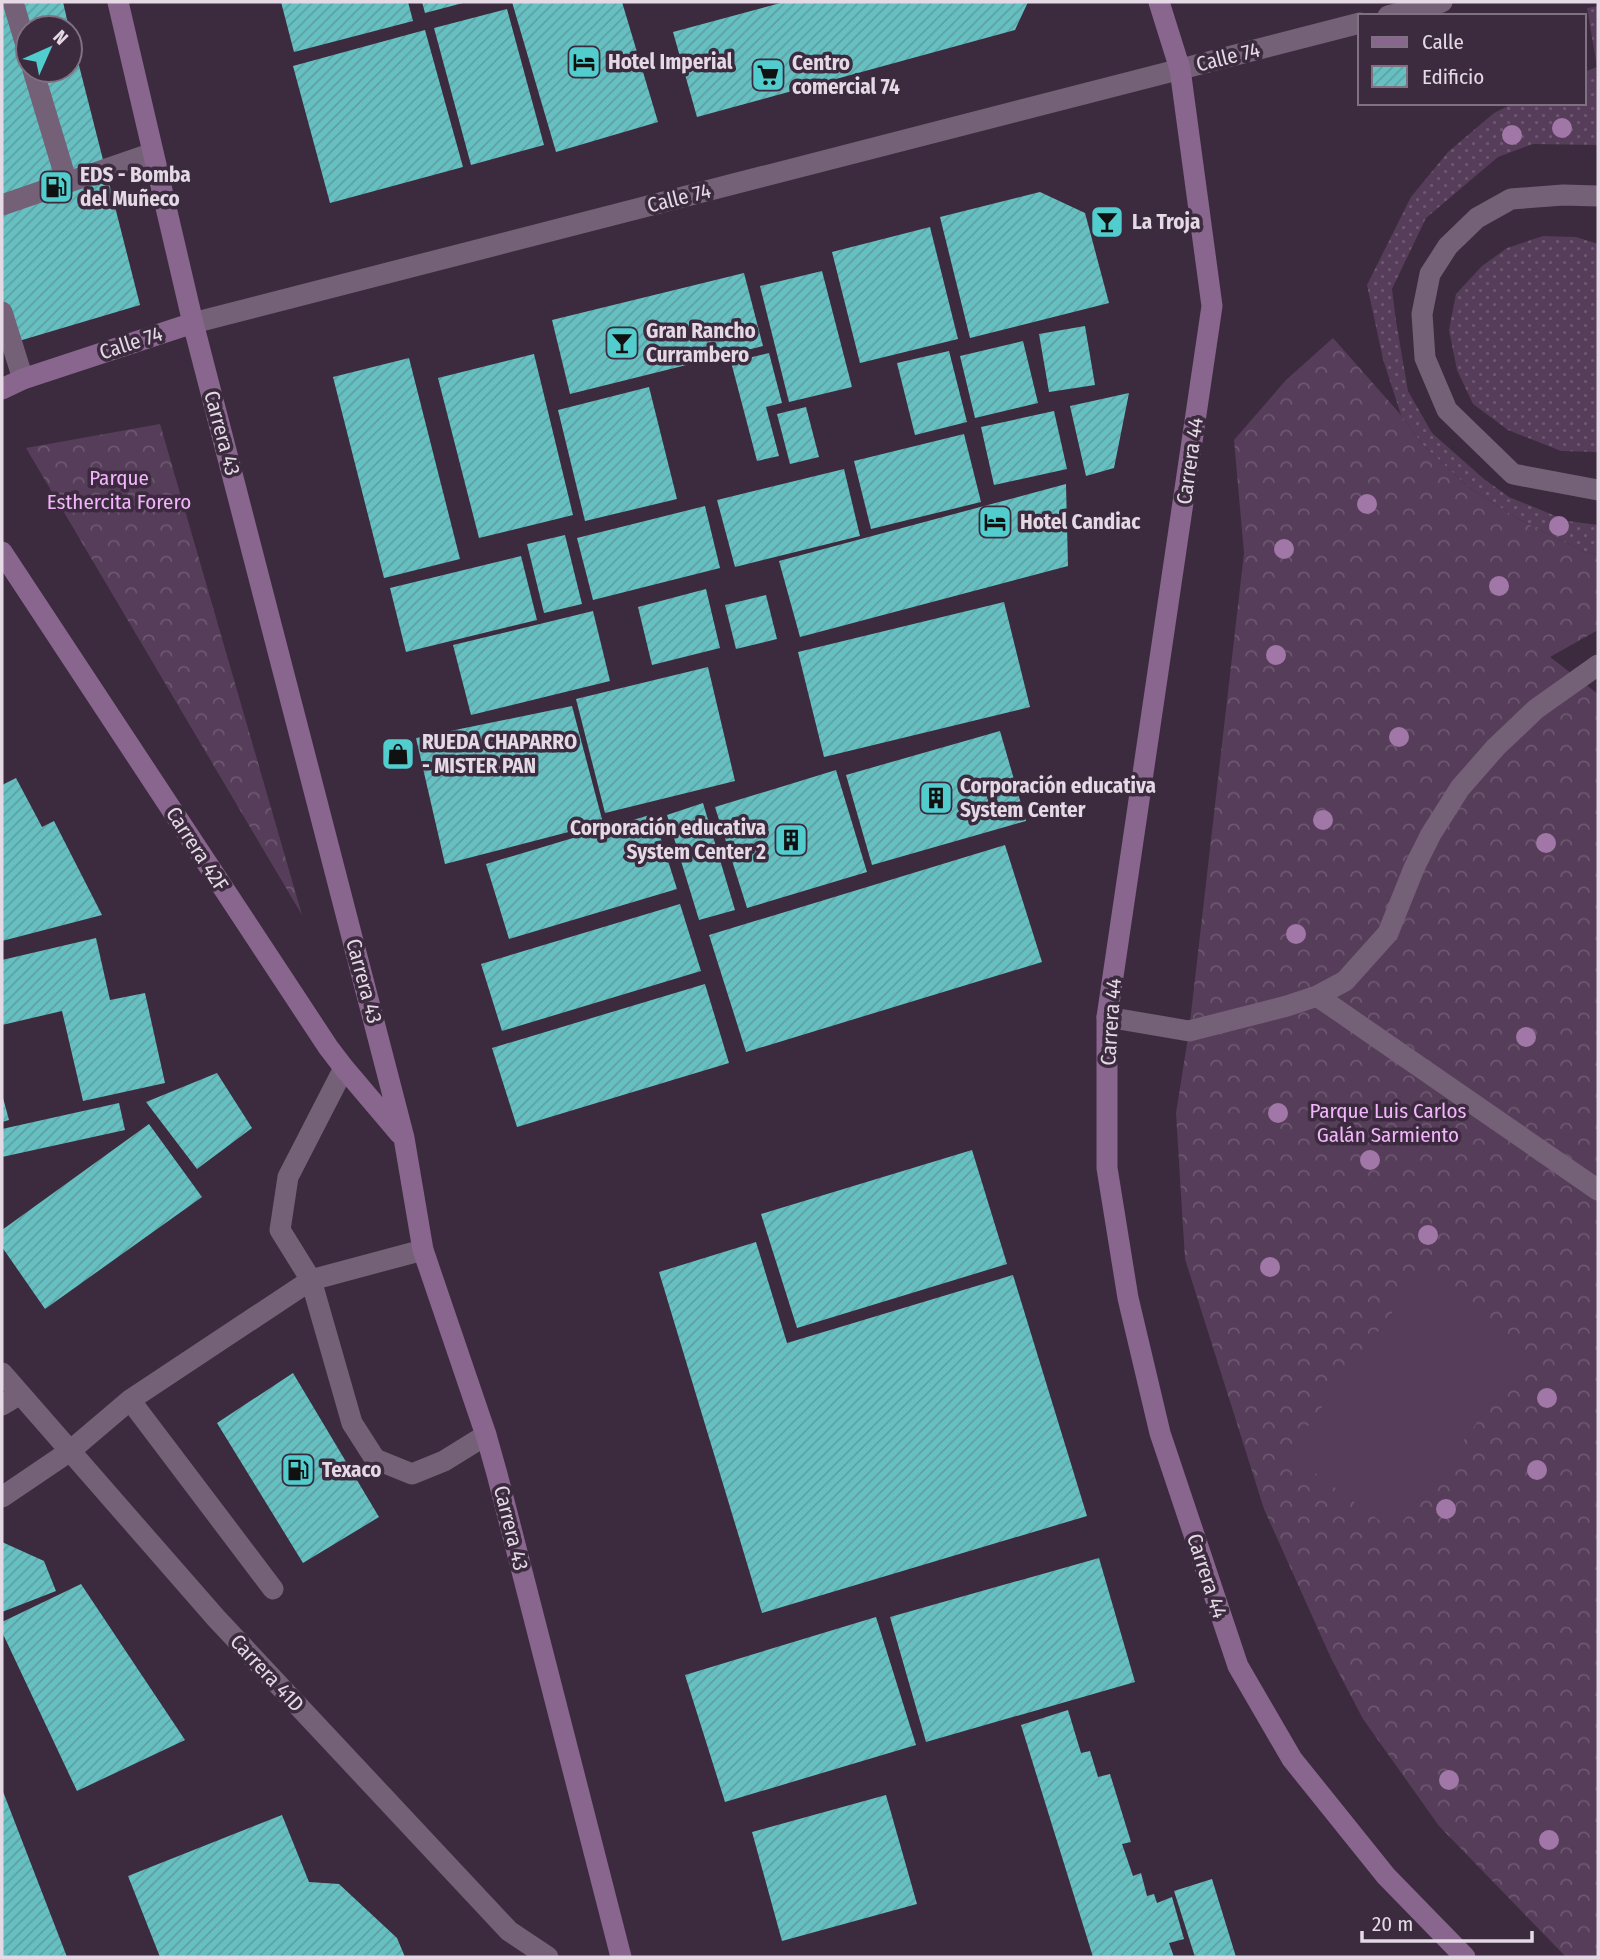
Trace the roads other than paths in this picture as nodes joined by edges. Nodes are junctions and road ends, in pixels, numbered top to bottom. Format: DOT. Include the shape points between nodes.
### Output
graph roads {
  1 [pos="118,2"];
  2 [pos="1159,2"];
  3 [pos="1442,2"];
  4 [pos="1396,14"];
  5 [pos="1358,24"];
  6 [pos="1180,69"];
  7 [pos="37,84"];
  8 [pos="153,153"];
  9 [pos="67,183"];
  10 [pos="1598,196"];
  11 [pos="2,205"];
  12 [pos="2,312"];
  13 [pos="193,323"];
  14 [pos="23,379"];
  15 [pos="2,389"];
  16 [pos="1598,490"];
  17 [pos="2,552"];
  18 [pos="1598,665"];
  19 [pos="1317,996"];
  20 [pos="1107,1017"];
  21 [pos="344,1068"];
  22 [pos="404,1138"];
  23 [pos="1598,1190"];
  24 [pos="423,1250"];
  25 [pos="312,1280"];
  26 [pos="2,1373"];
  27 [pos="11,1399"];
  28 [pos="130,1400"];
  29 [pos="486,1435"];
  30 [pos="70,1451"];
  31 [pos="2,1497"];
  32 [pos="273,1589"];
  33 [pos="548,1957"];
  34 [pos="621,1957"];
  35 [pos="1465,1957"];
  1 -- 8 [label="street, Carrera 43"];
  2 -- 6 [label="street, Carrera 44"];
  3 -- 4 [label="street"];
  5 -- 6 [label="street, Calle 74"];
  6 -- 13 [label="street, Calle 74"];
  6 -- 20 [label="street, Carrera 44" via="1212,306"];
  7 -- 9 [label="street"];
  8 -- 9 [label="street"];
  8 -- 13 [label="street, Carrera 43"];
  9 -- 11 [label="street"];
  10 -- 16 [label="street" via="1511,199 1477,218 1448,246 1430,274 1422,314 1425,358 1447,410 1513,474"];
  12 -- 14 [label="street"];
  13 -- 14 [label="street, Calle 74"];
  13 -- 22 [label="street, Carrera 43"];
  14 -- 15 [label="street, Calle 74"];
  17 -- 21 [label="street, Carrera 42F"];
  18 -- 19 [label="street" via="1536,709 1460,788 1414,868 1388,933 1345,981"];
  19 -- 20 [label="street" via="1189,1031"];
  19 -- 23 [label="street"];
  20 -- 35 [label="street, Carrera 44" via="1107,1168 1128,1298 1160,1433 1238,1666 1292,1759 1386,1876"];
  21 -- 22 [label="street, Carrera 42F"];
  21 -- 25 [label="street" via="288,1177 280,1230"];
  22 -- 24 [label="street, Carrera 43"];
  24 -- 25 [label="street"];
  24 -- 29 [label="street, Carrera 43"];
  25 -- 28 [label="street"];
  25 -- 29 [label="street" via="352,1423 375,1459 412,1474"];
  26 -- 27 [label="street, Carrera 41D"];
  27 -- 30 [label="street, Carrera 41D"];
  28 -- 30 [label="street"];
  28 -- 32 [label="street"];
  29 -- 34 [label="street, Carrera 43"];
  30 -- 31 [label="street"];
  30 -- 33 [label="street, Carrera 41D" via="216,1618 509,1931"];
}
